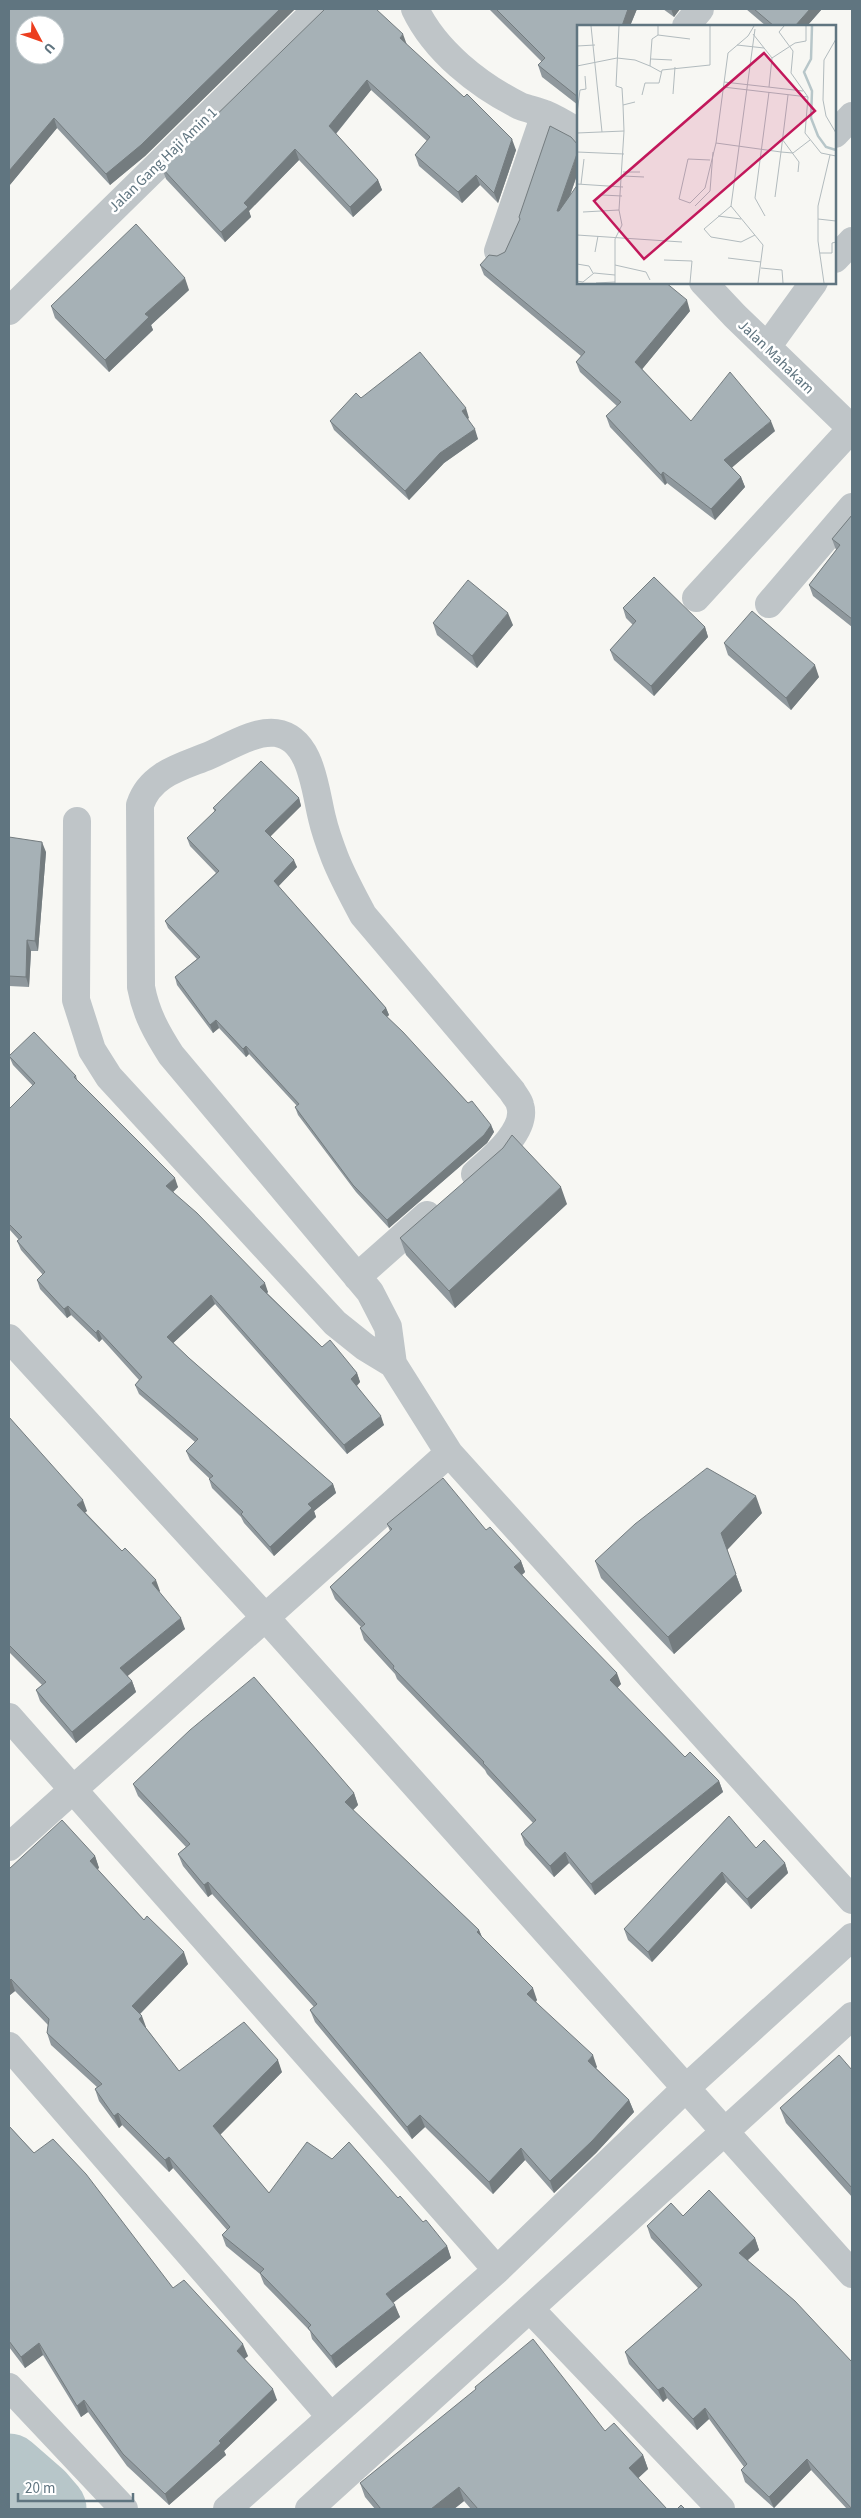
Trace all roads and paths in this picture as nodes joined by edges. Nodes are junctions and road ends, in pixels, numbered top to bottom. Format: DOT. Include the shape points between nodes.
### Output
graph roads {
  1 [pos="317,9"];
  2 [pos="415,9"];
  3 [pos="700,9"];
  4 [pos="687,25"];
  5 [pos="545,114"];
  6 [pos="852,116"];
  7 [pos="577,131"];
  8 [pos="836,133"];
  9 [pos="852,241"];
  10 [pos="498,251"];
  11 [pos="836,258"];
  12 [pos="704,284"];
  13 [pos="813,284"];
  14 [pos="9,311"];
  15 [pos="767,348"];
  16 [pos="852,428"];
  17 [pos="852,507"];
  18 [pos="696,598"];
  19 [pos="769,604"];
  20 [pos="77,821"];
  21 [pos="357,1277"];
  22 [pos="9,1338"];
  23 [pos="393,1364"];
  24 [pos="449,1453"];
  25 [pos="264,1616"];
  26 [pos="9,1717"];
  27 [pos="74,1790"];
  28 [pos="9,1847"];
  29 [pos="852,1900"];
  30 [pos="852,1937"];
  31 [pos="852,2016"];
  32 [pos="9,2046"];
  33 [pos="687,2087"];
  34 [pos="726,2131"];
  35 [pos="497,2270"];
  36 [pos="852,2274"];
  37 [pos="530,2309"];
  38 [pos="9,2387"];
  39 [pos="331,2417"];
  40 [pos="124,2509"];
  41 [pos="227,2509"];
  42 [pos="309,2509"];
  43 [pos="721,2509"];
  1 -- 14 [label="street, Jalan Gang Haji Amin 1"];
  2 -- 5 [label="street" via="435,40 480,81 522,107"];
  3 -- 4 [label="street"];
  5 -- 7 [label="street"];
  5 -- 10 [label="street"];
  6 -- 8 [label="street"];
  9 -- 11 [label="street"];
  12 -- 15 [label="street, Jalan Mahakam"];
  13 -- 15 [label="street"];
  15 -- 16 [label="street, Jalan Mahakam"];
  16 -- 18 [label="street"];
  17 -- 19 [label="street"];
  20 -- 23 [label="street" via="76,1000 92,1050 109,1078 335,1323"];
  21 -- 21 [label="street" via="171,1055 148,1016 141,987 140,804 148,787 159,778 259,734 276,733 288,737 302,751 335,857 363,916 512,1091 520,1105 520,1121 499,1153"];
  21 -- 23 [label="street" via="370,1292 388,1327"];
  22 -- 25 [label="street"];
  23 -- 24 [label="street"];
  24 -- 25 [label="street"];
  24 -- 29 [label="street"];
  25 -- 27 [label="street"];
  25 -- 33 [label="street"];
  26 -- 27 [label="street"];
  27 -- 28 [label="street"];
  27 -- 35 [label="street"];
  30 -- 33 [label="street"];
  31 -- 34 [label="street"];
  32 -- 39 [label="street"];
  33 -- 34 [label="street"];
  33 -- 35 [label="street"];
  34 -- 36 [label="street"];
  34 -- 37 [label="street"];
  35 -- 39 [label="street"];
  37 -- 42 [label="street"];
  37 -- 43 [label="street"];
  38 -- 40 [label="street"];
  39 -- 41 [label="street"];
}
